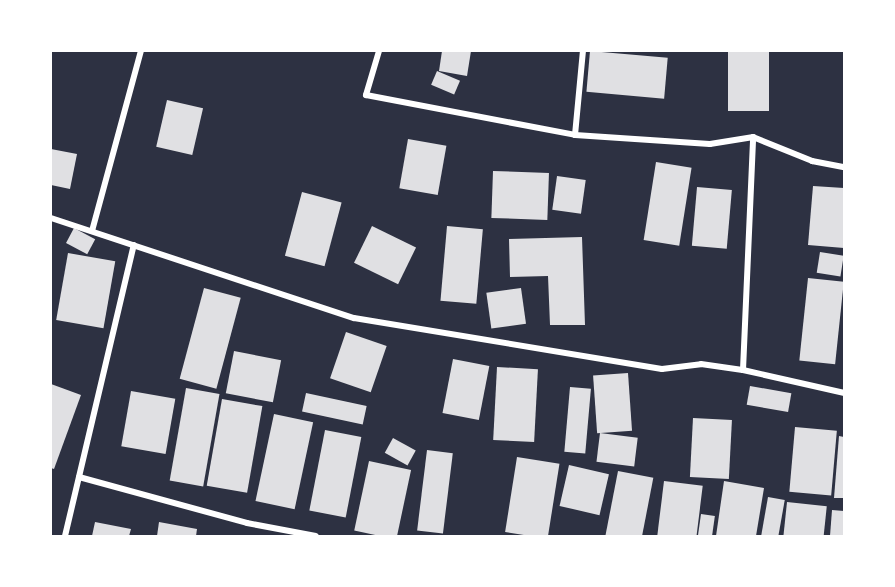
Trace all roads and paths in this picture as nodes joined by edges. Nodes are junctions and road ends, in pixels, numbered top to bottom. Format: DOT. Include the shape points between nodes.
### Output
graph roads {
  1 [pos="141,51"];
  2 [pos="379,51"];
  3 [pos="583,51"];
  4 [pos="575,135"];
  5 [pos="753,137"];
  6 [pos="844,168"];
  7 [pos="51,218"];
  8 [pos="92,231"];
  9 [pos="134,245"];
  10 [pos="743,370"];
  11 [pos="844,393"];
  12 [pos="79,477"];
  13 [pos="65,536"];
  14 [pos="316,536"];
  1 -- 8 [label="street"];
  2 -- 4 [label="street" via="366,95"];
  3 -- 4 [label="street"];
  4 -- 5 [label="street" via="710,144"];
  5 -- 6 [label="street"];
  5 -- 10 [label="street"];
  7 -- 8 [label="street"];
  8 -- 9 [label="street"];
  9 -- 10 [label="street" via="354,318 663,369 701,364"];
  9 -- 12 [label="street"];
  10 -- 11 [label="street"];
  12 -- 13 [label="street"];
  12 -- 14 [label="street" via="247,523"];
}
